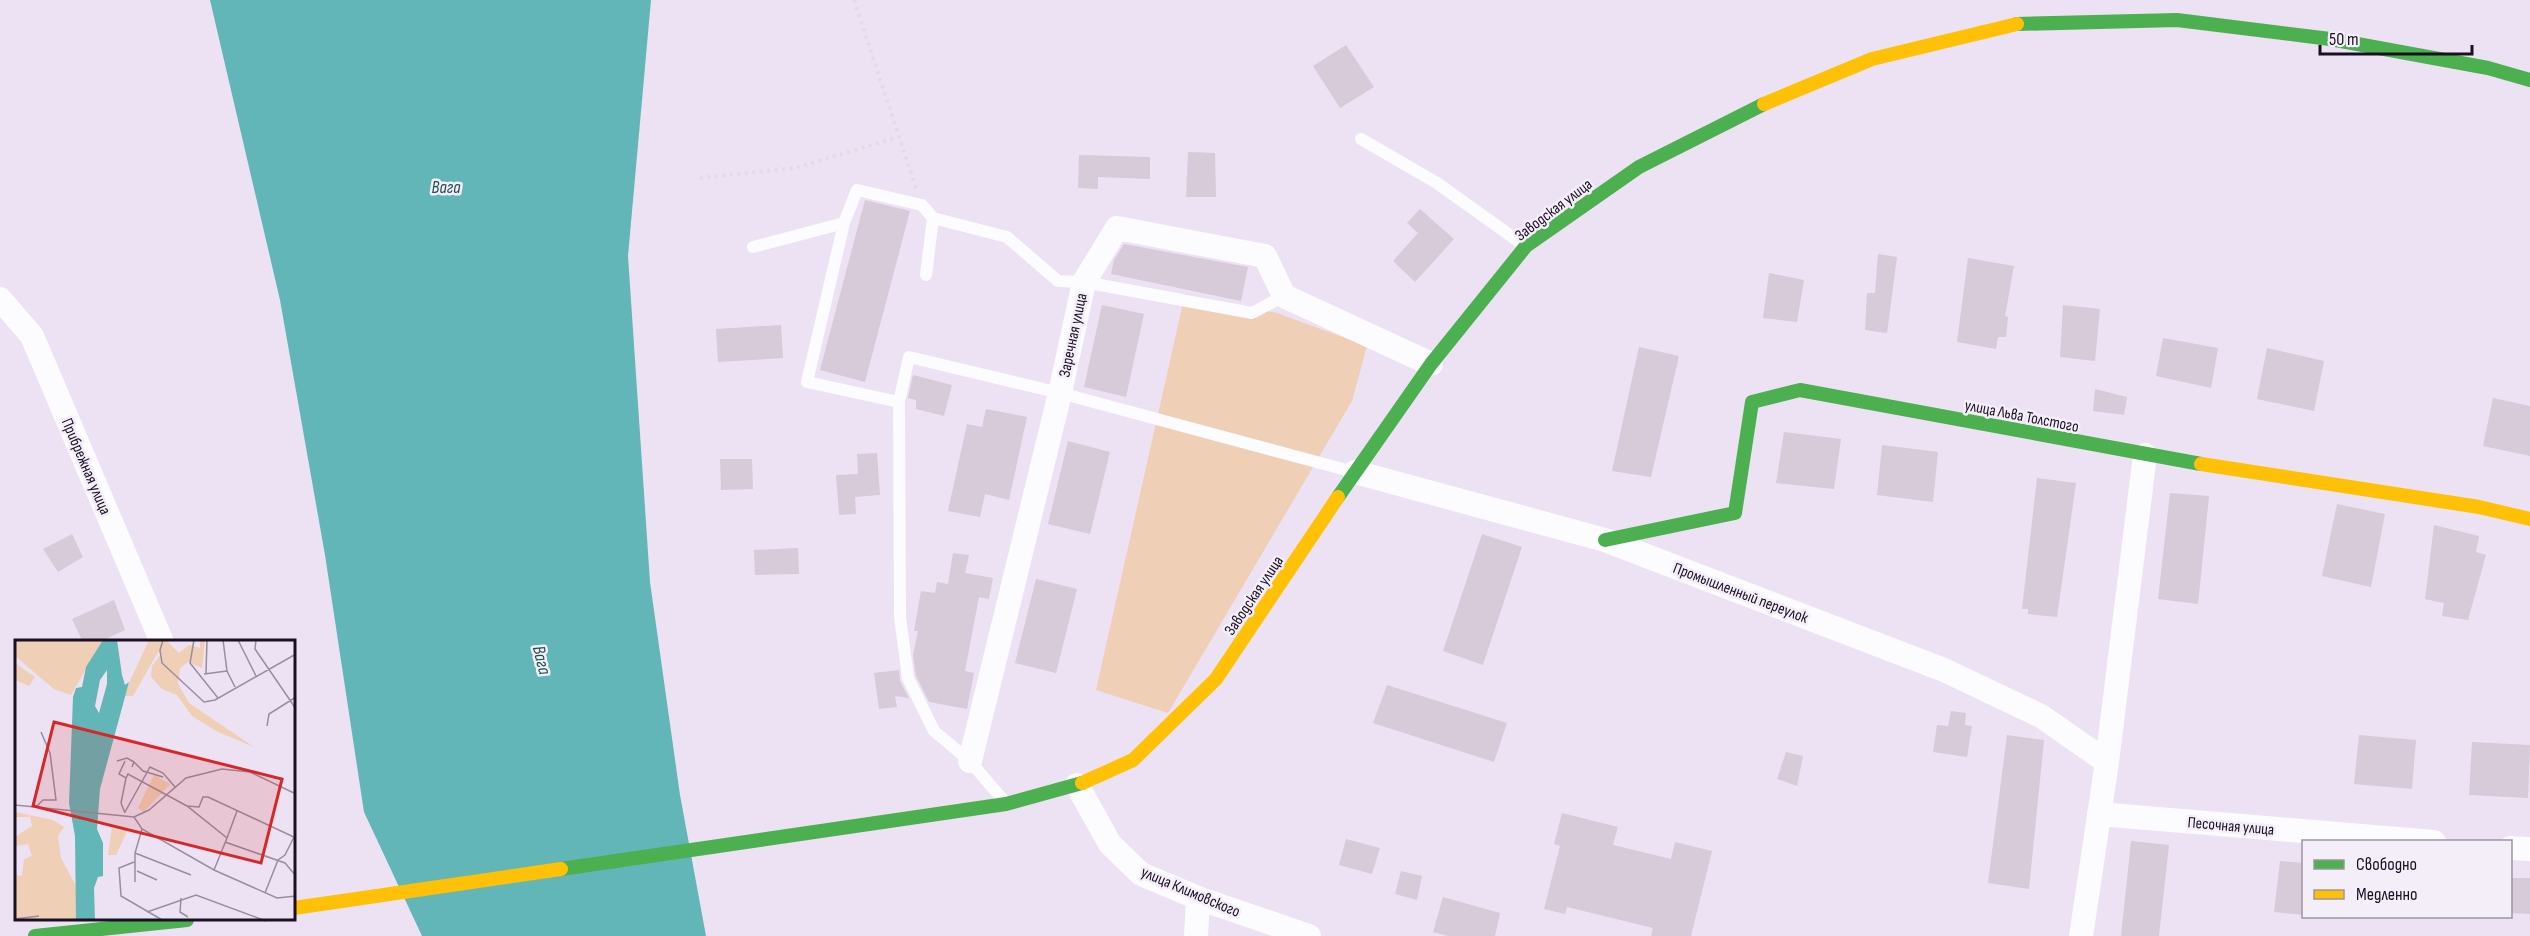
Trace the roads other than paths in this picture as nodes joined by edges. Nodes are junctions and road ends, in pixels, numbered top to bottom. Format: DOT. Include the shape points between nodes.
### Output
graph roads {
  1 [pos="2530,80"];
  2 [pos="1361,139"];
  3 [pos="933,218"];
  4 [pos="844,223"];
  5 [pos="1526,246"];
  6 [pos="753,247"];
  7 [pos="926,275"];
  8 [pos="1084,282"];
  9 [pos="1284,296"];
  10 [pos="0,299"];
  11 [pos="1431,364"];
  12 [pos="1060,393"];
  13 [pos="899,402"];
  14 [pos="2145,455"];
  15 [pos="1355,472"];
  16 [pos="2530,519"];
  17 [pos="1605,540"];
  18 [pos="161,640"];
  19 [pos="970,761"];
  20 [pos="2107,762"];
  21 [pos="1077,785"];
  22 [pos="1006,804"];
  23 [pos="2099,814"];
  24 [pos="2410,840"];
  25 [pos="2512,848"];
  26 [pos="2530,849"];
  27 [pos="1198,898"];
  28 [pos="296,908"];
  29 [pos="43,921"];
  30 [pos="178,921"];
  31 [pos="34,936"];
  32 [pos="1196,936"];
  33 [pos="1309,936"];
  34 [pos="2081,936"];
  1 -- 5 [label="main road, Заводская улица" via="2488,68 2331,39 2177,20 2016,24 1872,60 1748,111 1639,167"];
  2 -- 5 [label="lane" via="1437,183"];
  3 -- 4 [label="lane" via="922,205 857,190"];
  3 -- 7 [label="lane"];
  3 -- 8 [label="lane" via="1007,237 1058,281"];
  4 -- 6 [label="lane"];
  4 -- 13 [label="lane" via="807,382"];
  5 -- 11 [label="main road, Заводская улица"];
  8 -- 9 [label="lane" via="1252,313"];
  8 -- 9 [label="street, Заречная улица" via="1117,228 1265,256"];
  8 -- 12 [label="street, Заречная улица"];
  9 -- 11 [label="street"];
  10 -- 18 [label="street, Прибрежная улица" via="32,336"];
  11 -- 15 [label="main road, Заводская улица"];
  12 -- 13 [label="lane" via="909,357"];
  12 -- 15 [label="lane"];
  12 -- 19 [label="street, Заречная улица"];
  13 -- 19 [label="lane" via="900,617 908,678 934,731"];
  14 -- 16 [label="main road, улица Льва Толстого" via="2480,507"];
  14 -- 17 [label="main road, улица Льва Толстого" via="1800,390 1752,402 1735,513"];
  14 -- 20 [label="street"];
  15 -- 17 [label="street, Промышленный переулок"];
  15 -- 21 [label="main road, Заводская улица" via="1216,679 1133,760"];
  17 -- 20 [label="street, Промышленный переулок" via="1944,670 2041,716"];
  19 -- 22 [label="lane"];
  20 -- 23 [label="street"];
  21 -- 22 [label="main road, Заводская улица"];
  21 -- 27 [label="street, улица Климовского" via="1110,844 1141,874"];
  22 -- 28 [label="main road, Заводская улица"];
  23 -- 24 [label="street, Песочная улица"];
  23 -- 34 [label="street"];
  25 -- 26 [label="street"];
  27 -- 32 [label="street"];
  27 -- 33 [label="street, улица Климовского"];
  29 -- 31 [label="street"];
  30 -- 31 [label="main road"];
}
